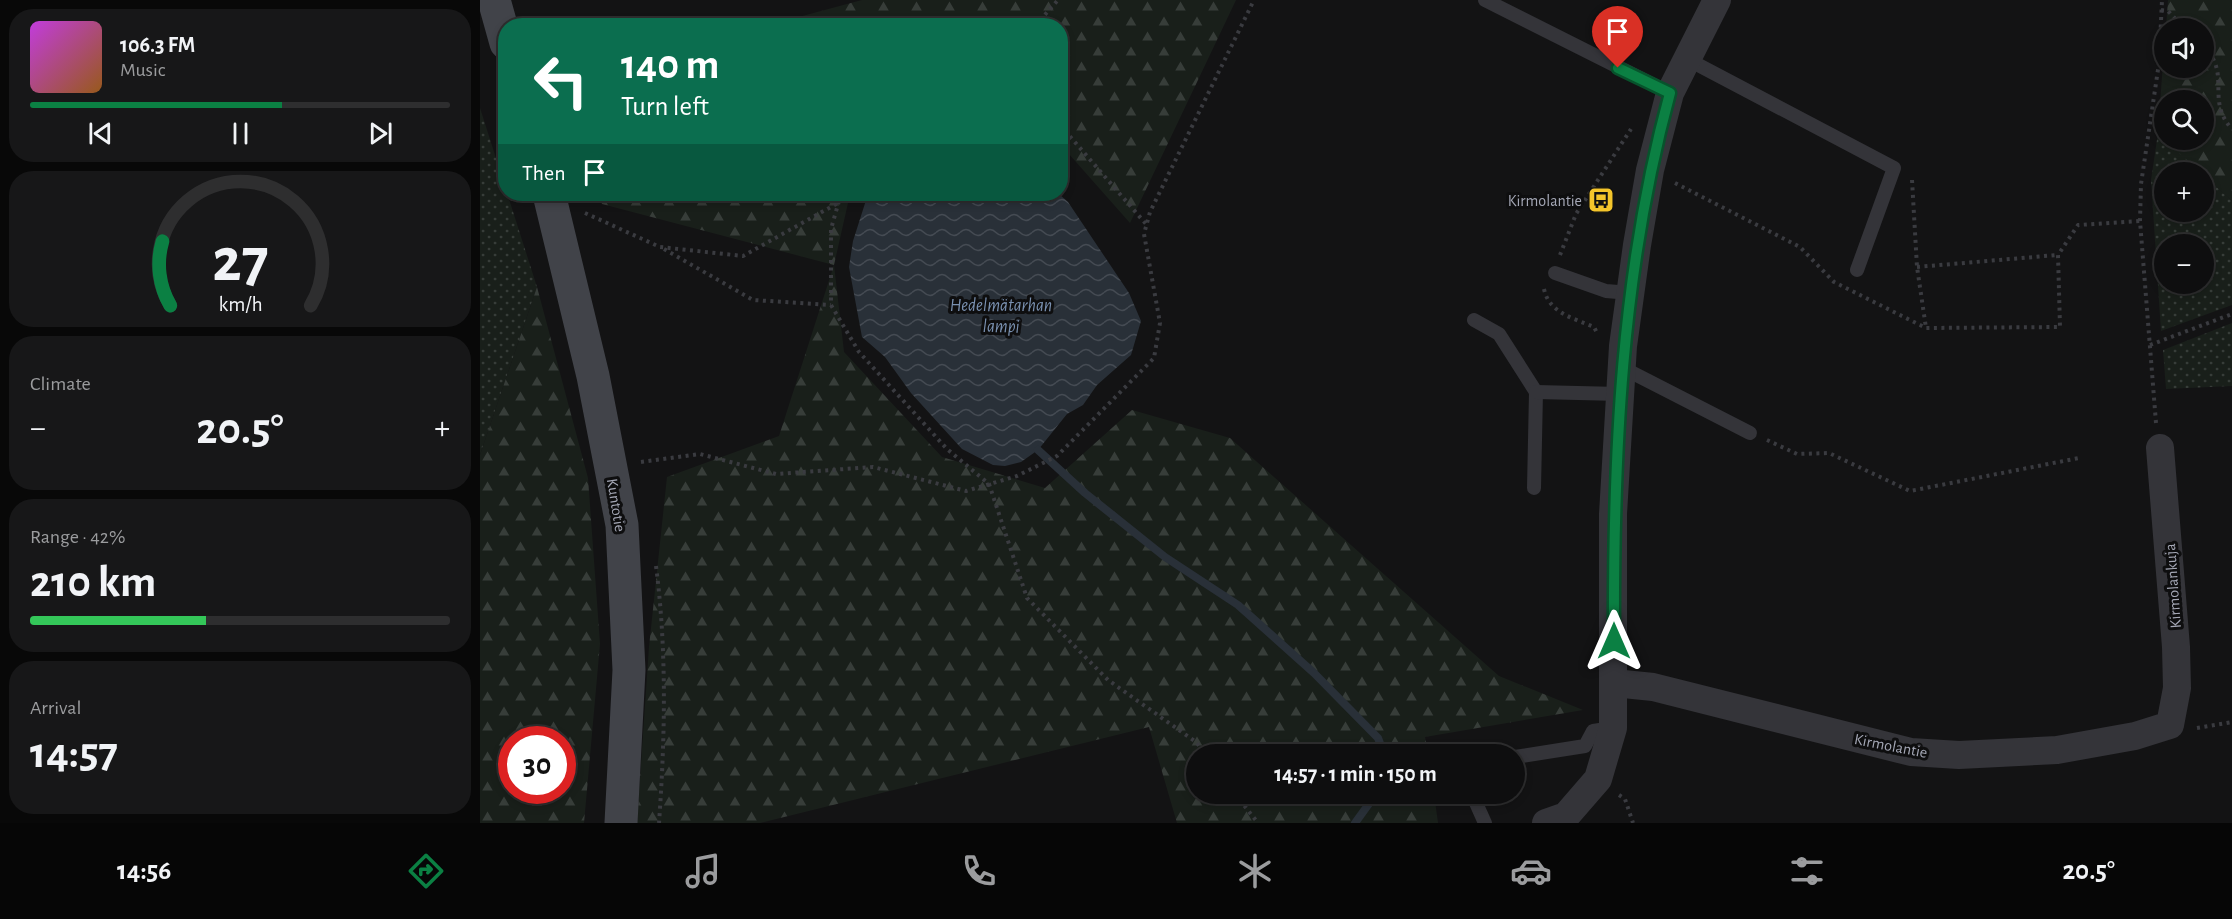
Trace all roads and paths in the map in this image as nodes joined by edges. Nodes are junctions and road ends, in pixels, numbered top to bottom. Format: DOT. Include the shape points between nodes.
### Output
graph roads {
  1 [pos="494,0"];
  2 [pos="1058,0"];
  3 [pos="1254,0"];
  4 [pos="1485,0"];
  5 [pos="1717,0"];
  6 [pos="2162,0"];
  7 [pos="2161,10"];
  8 [pos="499,18"];
  9 [pos="1042,18"];
  10 [pos="2175,18"];
  11 [pos="2214,54"];
  12 [pos="2220,58"];
  13 [pos="1687,59"];
  14 [pos="2224,80"];
  15 [pos="1670,93"];
  16 [pos="2232,129"];
  17 [pos="1068,134"];
  18 [pos="1650,170"];
  19 [pos="1912,180"];
  20 [pos="551,201"];
  21 [pos="838,203"];
  22 [pos="578,210"];
  23 [pos="2140,221"];
  24 [pos="1147,225"];
  25 [pos="660,247"];
  26 [pos="2058,255"];
  27 [pos="1917,267"];
  28 [pos="1857,270"];
  29 [pos="1555,273"];
  30 [pos="1630,293"];
  31 [pos="831,305"];
  32 [pos="2232,314"];
  33 [pos="1474,320"];
  34 [pos="1926,328"];
  35 [pos="2150,345"];
  36 [pos="1622,381"];
  37 [pos="1536,392"];
  38 [pos="1750,433"];
  39 [pos="2160,447"];
  40 [pos="2079,458"];
  41 [pos="640,462"];
  42 [pos="989,484"];
  43 [pos="1534,488"];
  44 [pos="1614,683"];
  45 [pos="2232,722"];
  46 [pos="2170,725"];
  47 [pos="1613,728"];
  48 [pos="1198,744"];
  49 [pos="1525,755"];
  50 [pos="1243,804"];
  51 [pos="1476,804"];
  52 [pos="621,823"];
  53 [pos="1258,823"];
  54 [pos="1485,823"];
  55 [pos="1546,823"];
  1 -- 8 [label="street"];
  2 -- 9 [label="path"];
  3 -- 24 [label="path"];
  4 -- 15 [label="lane"];
  5 -- 13 [label="street"];
  6 -- 7 [label="path"];
  7 -- 10 [label="path"];
  7 -- 23 [label="path" via="2159,63 2141,184"];
  11 -- 12 [label="path"];
  13 -- 15 [label="street"];
  13 -- 28 [label="lane" via="1894,168"];
  14 -- 16 [label="path" via="2225,118"];
  15 -- 18 [label="street"];
  17 -- 24 [label="path"];
  18 -- 30 [label="street"];
  18 -- 34 [label="path" via="1800,247 1834,282"];
  19 -- 27 [label="path"];
  20 -- 52 [label="street, Kuntotie" via="593,376 622,525 629,670"];
  21 -- 25 [label="path" via="743,256"];
  21 -- 31 [label="path" via="831,229"];
  22 -- 25 [label="path"];
  23 -- 26 [label="path" via="2078,225"];
  23 -- 35 [label="path"];
  24 -- 42 [label="path" via="1144,234 1160,323 1154,358 1057,456"];
  25 -- 31 [label="path" via="753,300"];
  26 -- 27 [label="path"];
  26 -- 34 [label="path" via="2060,327"];
  27 -- 34 [label="path"];
  29 -- 30 [label="lane" via="1606,291"];
  30 -- 36 [label="street"];
  31 -- 42 [label="path" via="859,352 947,449"];
  32 -- 35 [label="path"];
  33 -- 37 [label="lane" via="1499,334"];
  35 -- 39 [label="path"];
  36 -- 37 [label="lane"];
  36 -- 38 [label="lane"];
  36 -- 44 [label="street" via="1613,514"];
  37 -- 43 [label="lane"];
  38 -- 40 [label="path" via="1797,454 1829,453 1910,491"];
  39 -- 46 [label="street, Kirmolankuja" via="2176,647 2177,688"];
  41 -- 42 [label="path" via="700,454 776,474 873,467 966,491"];
  42 -- 48 [label="path" via="1027,598 1108,680"];
  44 -- 46 [label="street, Kirmolantie" via="1653,687 1911,752 1991,755 2057,750 2135,736"];
  44 -- 47 [label="street"];
  45 -- 46 [label="path" via="2190,729"];
  47 -- 49 [label="lane" via="1593,731 1585,746"];
  47 -- 55 [label="street" via="1598,779 1566,816"];
  50 -- 53 [label="path"];
  51 -- 54 [label="lane"];
}
